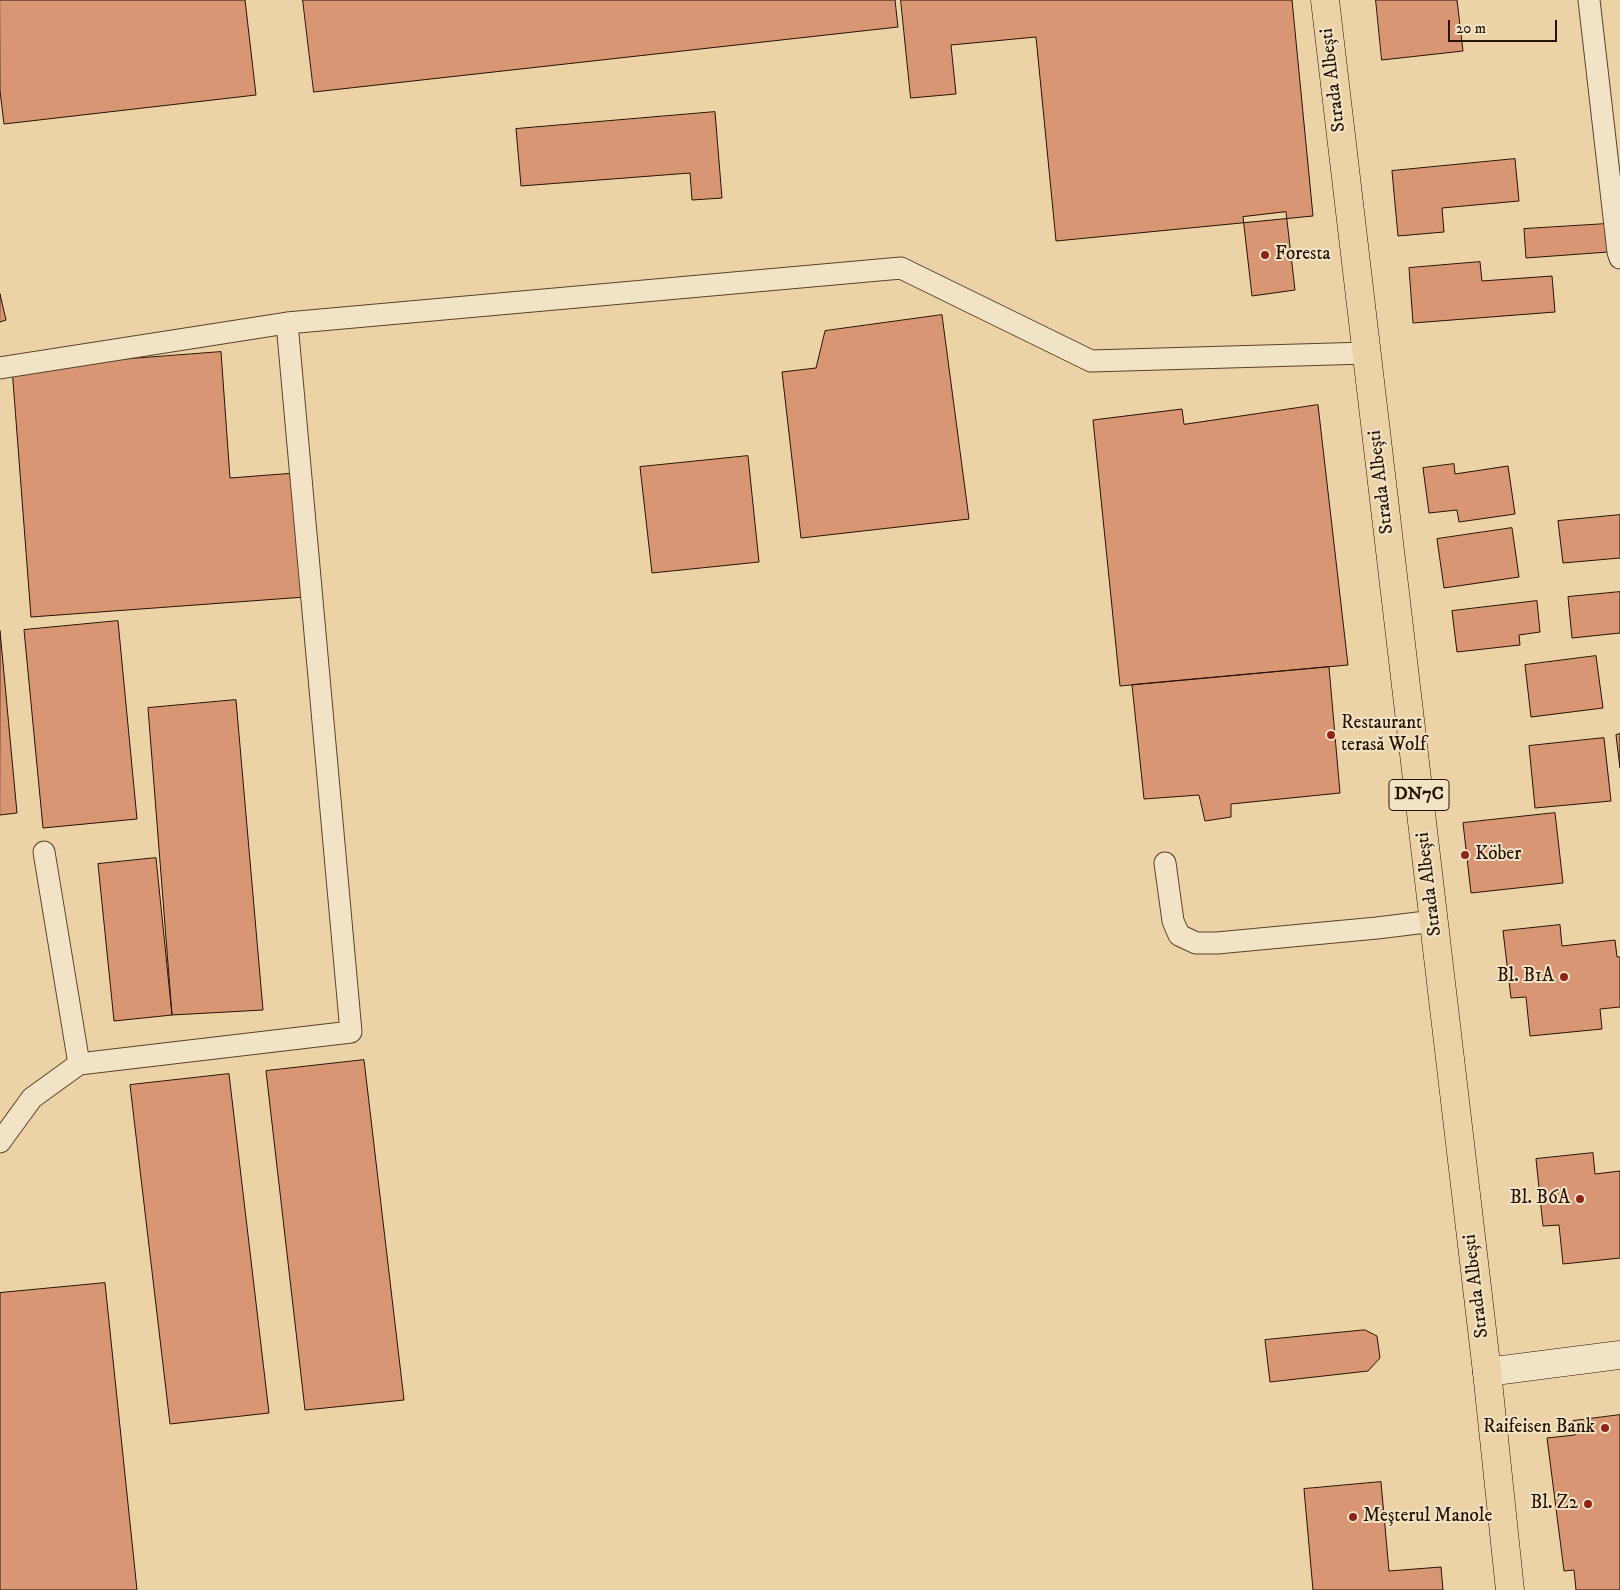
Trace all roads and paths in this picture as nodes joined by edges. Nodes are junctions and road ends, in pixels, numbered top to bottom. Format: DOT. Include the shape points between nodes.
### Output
graph roads {
  1 [pos="1325,0"];
  2 [pos="1589,0"];
  3 [pos="1620,258"];
  4 [pos="287,323"];
  5 [pos="1367,353"];
  6 [pos="0,368"];
  7 [pos="44,852"];
  8 [pos="1165,863"];
  9 [pos="1434,921"];
  10 [pos="79,1064"];
  11 [pos="0,1142"];
  12 [pos="1620,1355"];
  13 [pos="1488,1372"];
  14 [pos="1510,1590"];
  1 -- 5 [label="main road, Strada Albești / DN7C"];
  2 -- 3 [label="lane"];
  4 -- 5 [label="lane" via="901,268 1091,361"];
  4 -- 6 [label="lane"];
  4 -- 10 [label="lane" via="351,1032"];
  5 -- 9 [label="main road, Strada Albești / DN7C"];
  7 -- 10 [label="lane"];
  8 -- 9 [label="lane" via="1173,921 1179,935 1196,943"];
  9 -- 13 [label="main road, Strada Albești / DN7C"];
  10 -- 11 [label="lane" via="32,1098"];
  12 -- 13 [label="street"];
  13 -- 14 [label="main road, Strada Albești / DN7C"];
}
